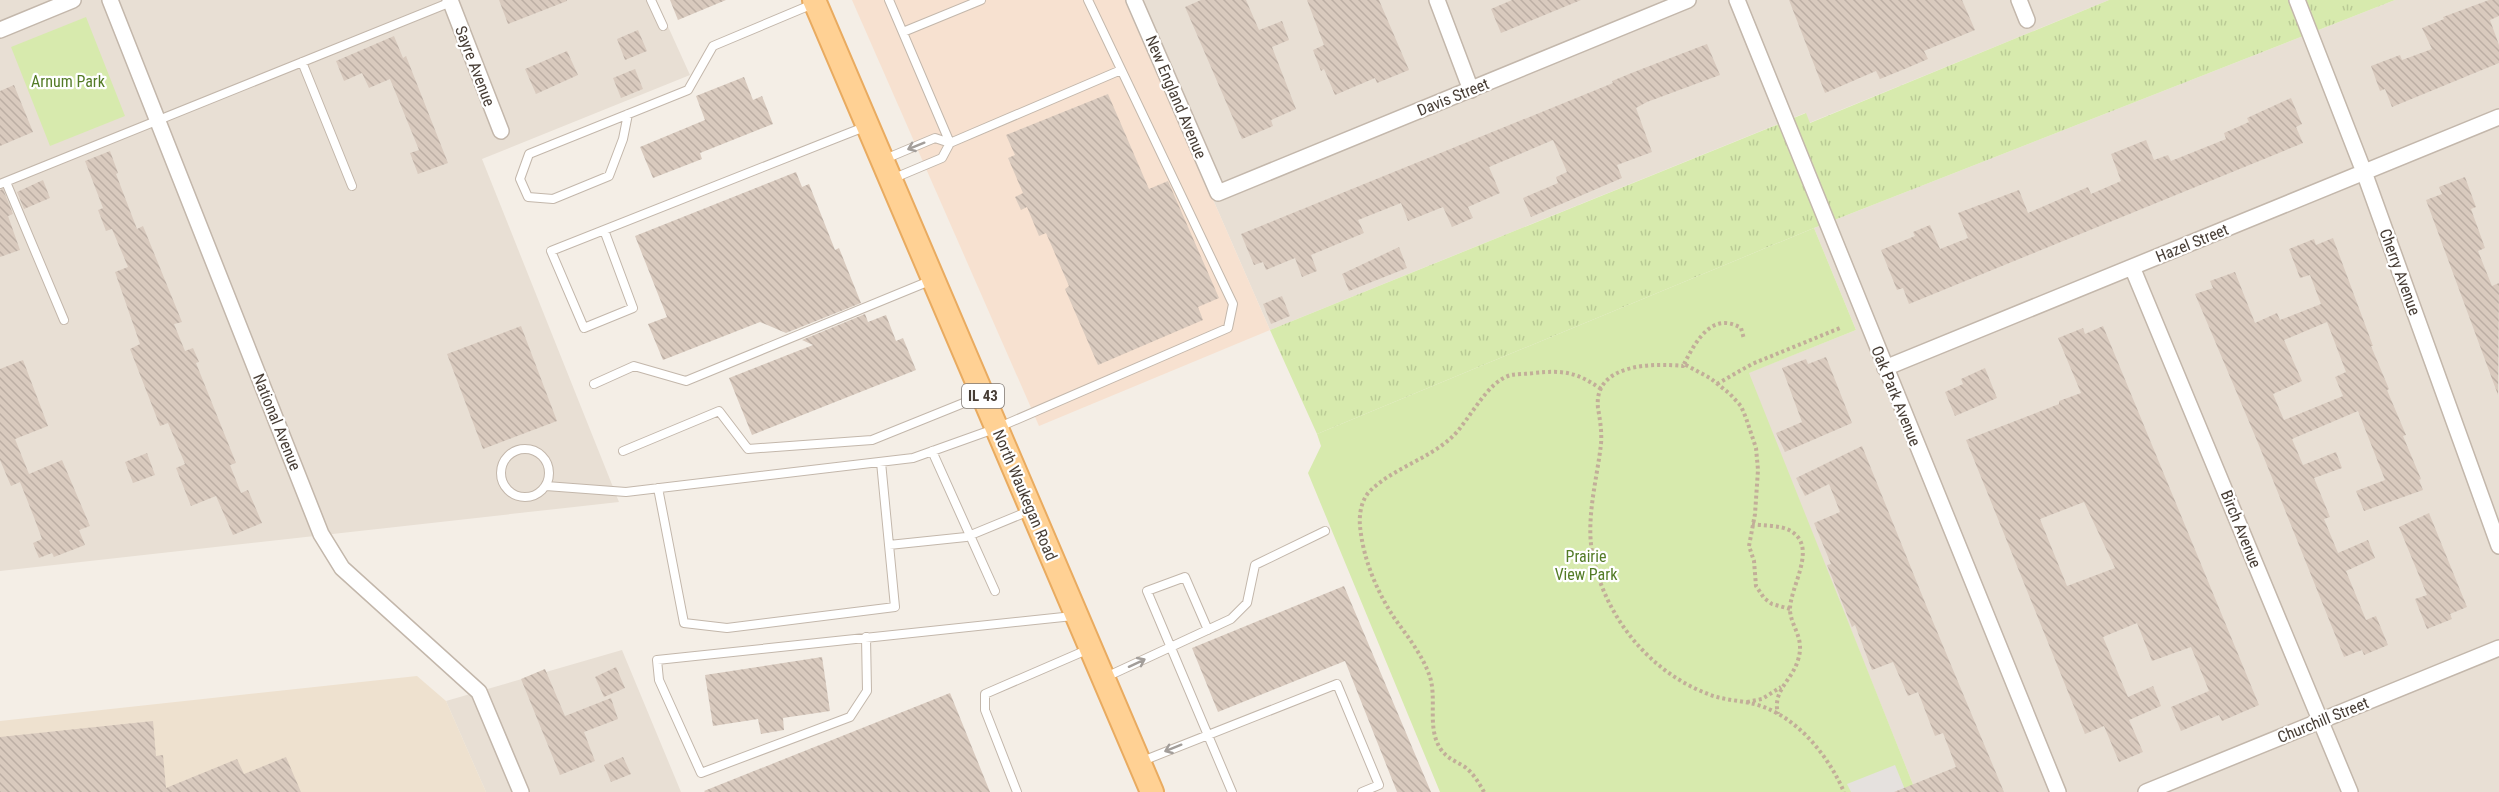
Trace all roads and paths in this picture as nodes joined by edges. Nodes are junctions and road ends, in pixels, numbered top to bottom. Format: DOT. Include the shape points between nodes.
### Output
graph roads {
  1 [pos="73,0"];
  2 [pos="110,0"];
  3 [pos="651,0"];
  4 [pos="889,0"];
  5 [pos="981,0"];
  6 [pos="1088,0"];
  7 [pos="1134,0"];
  8 [pos="1437,0"];
  9 [pos="1688,0"];
  10 [pos="1737,0"];
  11 [pos="2019,0"];
  12 [pos="2297,0"];
  13 [pos="450,1"];
  14 [pos="815,2"];
  15 [pos="2027,20"];
  16 [pos="663,26"];
  17 [pos="0,30"];
  18 [pos="903,32"];
  19 [pos="302,62"];
  20 [pos="1121,70"];
  21 [pos="1471,90"];
  22 [pos="628,114"];
  23 [pos="2499,117"];
  24 [pos="158,121"];
  25 [pos="868,126"];
  26 [pos="501,131"];
  27 [pos="951,144"];
  28 [pos="886,170"];
  29 [pos="2364,172"];
  30 [pos="3,183"];
  31 [pos="352,186"];
  32 [pos="1218,193"];
  33 [pos="604,230"];
  34 [pos="2132,267"];
  35 [pos="933,280"];
  36 [pos="64,320"];
  37 [pos="1840,328"];
  38 [pos="1744,339"];
  39 [pos="1684,364"];
  40 [pos="1885,368"];
  41 [pos="594,384"];
  42 [pos="1717,384"];
  43 [pos="1601,389"];
  44 [pos="983,395"];
  45 [pos="997,428"];
  46 [pos="623,451"];
  47 [pos="932,451"];
  48 [pos="881,462"];
  49 [pos="546,486"];
  50 [pos="658,488"];
  51 [pos="1031,509"];
  52 [pos="1752,524"];
  53 [pos="1326,531"];
  54 [pos="970,536"];
  55 [pos="889,546"];
  56 [pos="2499,546"];
  57 [pos="995,591"];
  58 [pos="1790,609"];
  59 [pos="1077,615"];
  60 [pos="1208,630"];
  61 [pos="866,637"];
  62 [pos="1170,647"];
  63 [pos="2499,648"];
  64 [pos="1091,649"];
  65 [pos="1103,678"];
  66 [pos="1781,686"];
  67 [pos="1746,702"];
  68 [pos="1779,715"];
  69 [pos="2320,721"];
  70 [pos="1208,734"];
  71 [pos="1139,762"];
  72 [pos="521,792"];
  73 [pos="1017,792"];
  74 [pos="1152,792"];
  75 [pos="1232,792"];
  76 [pos="1362,792"];
  77 [pos="1484,792"];
  78 [pos="1844,792"];
  79 [pos="2058,792"];
  80 [pos="2146,792"];
  81 [pos="2350,792"];
  1 -- 17 [label="street"];
  2 -- 24 [label="street, National Avenue"];
  3 -- 16 [label="lane"];
  4 -- 18 [label="lane"];
  5 -- 18 [label="lane"];
  6 -- 20 [label="lane"];
  7 -- 32 [label="street, New England Avenue"];
  8 -- 21 [label="street"];
  9 -- 21 [label="street, Davis Street"];
  10 -- 40 [label="street, Oak Park Avenue"];
  11 -- 15 [label="street"];
  12 -- 29 [label="street, Cherry Avenue"];
  13 -- 19 [label="lane"];
  13 -- 26 [label="street, Sayre Avenue"];
  14 -- 22 [label="lane" via="713,46 688,90"];
  14 -- 25 [label="main road, North Waukegan Road / IL 43"];
  18 -- 27 [label="lane"];
  19 -- 24 [label="lane"];
  19 -- 31 [label="lane"];
  20 -- 27 [label="lane"];
  20 -- 45 [label="lane" via="1233,304 1228,328"];
  21 -- 32 [label="street, Davis Street"];
  22 -- 22 [label="lane" via="528,154 520,179 528,197 553,199 609,176"];
  23 -- 29 [label="street, Hazel Street"];
  24 -- 30 [label="lane"];
  24 -- 72 [label="street, National Avenue" via="331,553 342,568 479,692"];
  25 -- 28 [label="main road, North Waukegan Road / IL 43"];
  25 -- 33 [label="lane"];
  27 -- 28 [label="lane" via="942,158"];
  27 -- 28 [label="lane, one-way" via="935,138"];
  28 -- 35 [label="main road, North Waukegan Road / IL 43"];
  29 -- 34 [label="street, Hazel Street"];
  29 -- 56 [label="street, Cherry Avenue"];
  30 -- 36 [label="lane"];
  33 -- 33 [label="lane" via="551,251 584,328 633,308"];
  34 -- 40 [label="street, Hazel Street"];
  34 -- 69 [label="street, Birch Avenue"];
  35 -- 41 [label="lane" via="686,381 634,366"];
  35 -- 44 [label="main road, North Waukegan Road / IL 43"];
  37 -- 42 [label="path" via="1752,364"];
  38 -- 39 [label="path" via="1741,328 1721,321 1703,335"];
  39 -- 42 [label="path"];
  39 -- 43 [label="path" via="1630,368"];
  40 -- 79 [label="street, Oak Park Avenue"];
  42 -- 52 [label="path" via="1741,405 1754,440 1758,470"];
  43 -- 67 [label="path" via="1597,401 1601,444 1592,556 1611,606 1641,651 1663,668 1705,694"];
  43 -- 77 [label="path" via="1584,377 1558,371 1510,375 1486,394 1452,438 1369,492 1361,510 1364,548 1378,590 1430,676 1439,747 1455,763 1464,766"];
  44 -- 45 [label="main road, North Waukegan Road / IL 43"];
  44 -- 46 [label="lane" via="872,440 748,449 719,411"];
  45 -- 47 [label="lane"];
  45 -- 51 [label="main road, North Waukegan Road / IL 43"];
  47 -- 48 [label="lane"];
  47 -- 54 [label="lane"];
  48 -- 50 [label="lane"];
  48 -- 55 [label="lane"];
  49 -- 49 [label="lane" via="549,469 541,454 517,450 504,461 503,485 516,496 533,496"];
  49 -- 50 [label="lane" via="626,492"];
  50 -- 55 [label="lane" via="684,623 728,628 895,607"];
  51 -- 54 [label="lane"];
  51 -- 59 [label="main road, North Waukegan Road / IL 43"];
  52 -- 58 [label="path" via="1749,546 1756,586 1772,604"];
  52 -- 58 [label="path" via="1788,529 1797,537 1803,562"];
  53 -- 60 [label="lane" via="1255,565 1247,603 1231,619"];
  54 -- 55 [label="lane"];
  54 -- 57 [label="lane"];
  58 -- 66 [label="path" via="1798,633 1798,659"];
  59 -- 61 [label="lane"];
  59 -- 64 [label="main road, North Waukegan Road / IL 43"];
  60 -- 62 [label="lane"];
  60 -- 62 [label="lane" via="1185,577 1148,591"];
  61 -- 61 [label="lane" via="867,691 850,717 701,773 659,680 657,660"];
  65 -- 62 [label="lane, one-way"];
  62 -- 70 [label="lane"];
  63 -- 69 [label="street, Churchill Street"];
  64 -- 65 [label="main road, North Waukegan Road / IL 43"];
  64 -- 73 [label="lane" via="985,694 985,710"];
  65 -- 71 [label="main road, North Waukegan Road / IL 43"];
  66 -- 67 [label="path" via="1762,699"];
  66 -- 68 [label="path" via="1777,697"];
  67 -- 68 [label="path"];
  68 -- 78 [label="path" via="1814,744"];
  69 -- 80 [label="street, Churchill Street"];
  69 -- 81 [label="street, Birch Avenue"];
  70 -- 71 [label="lane, one-way"];
  70 -- 75 [label="lane"];
  70 -- 76 [label="lane" via="1337,684 1379,785"];
  71 -- 74 [label="main road, North Waukegan Road / IL 43"];
}
